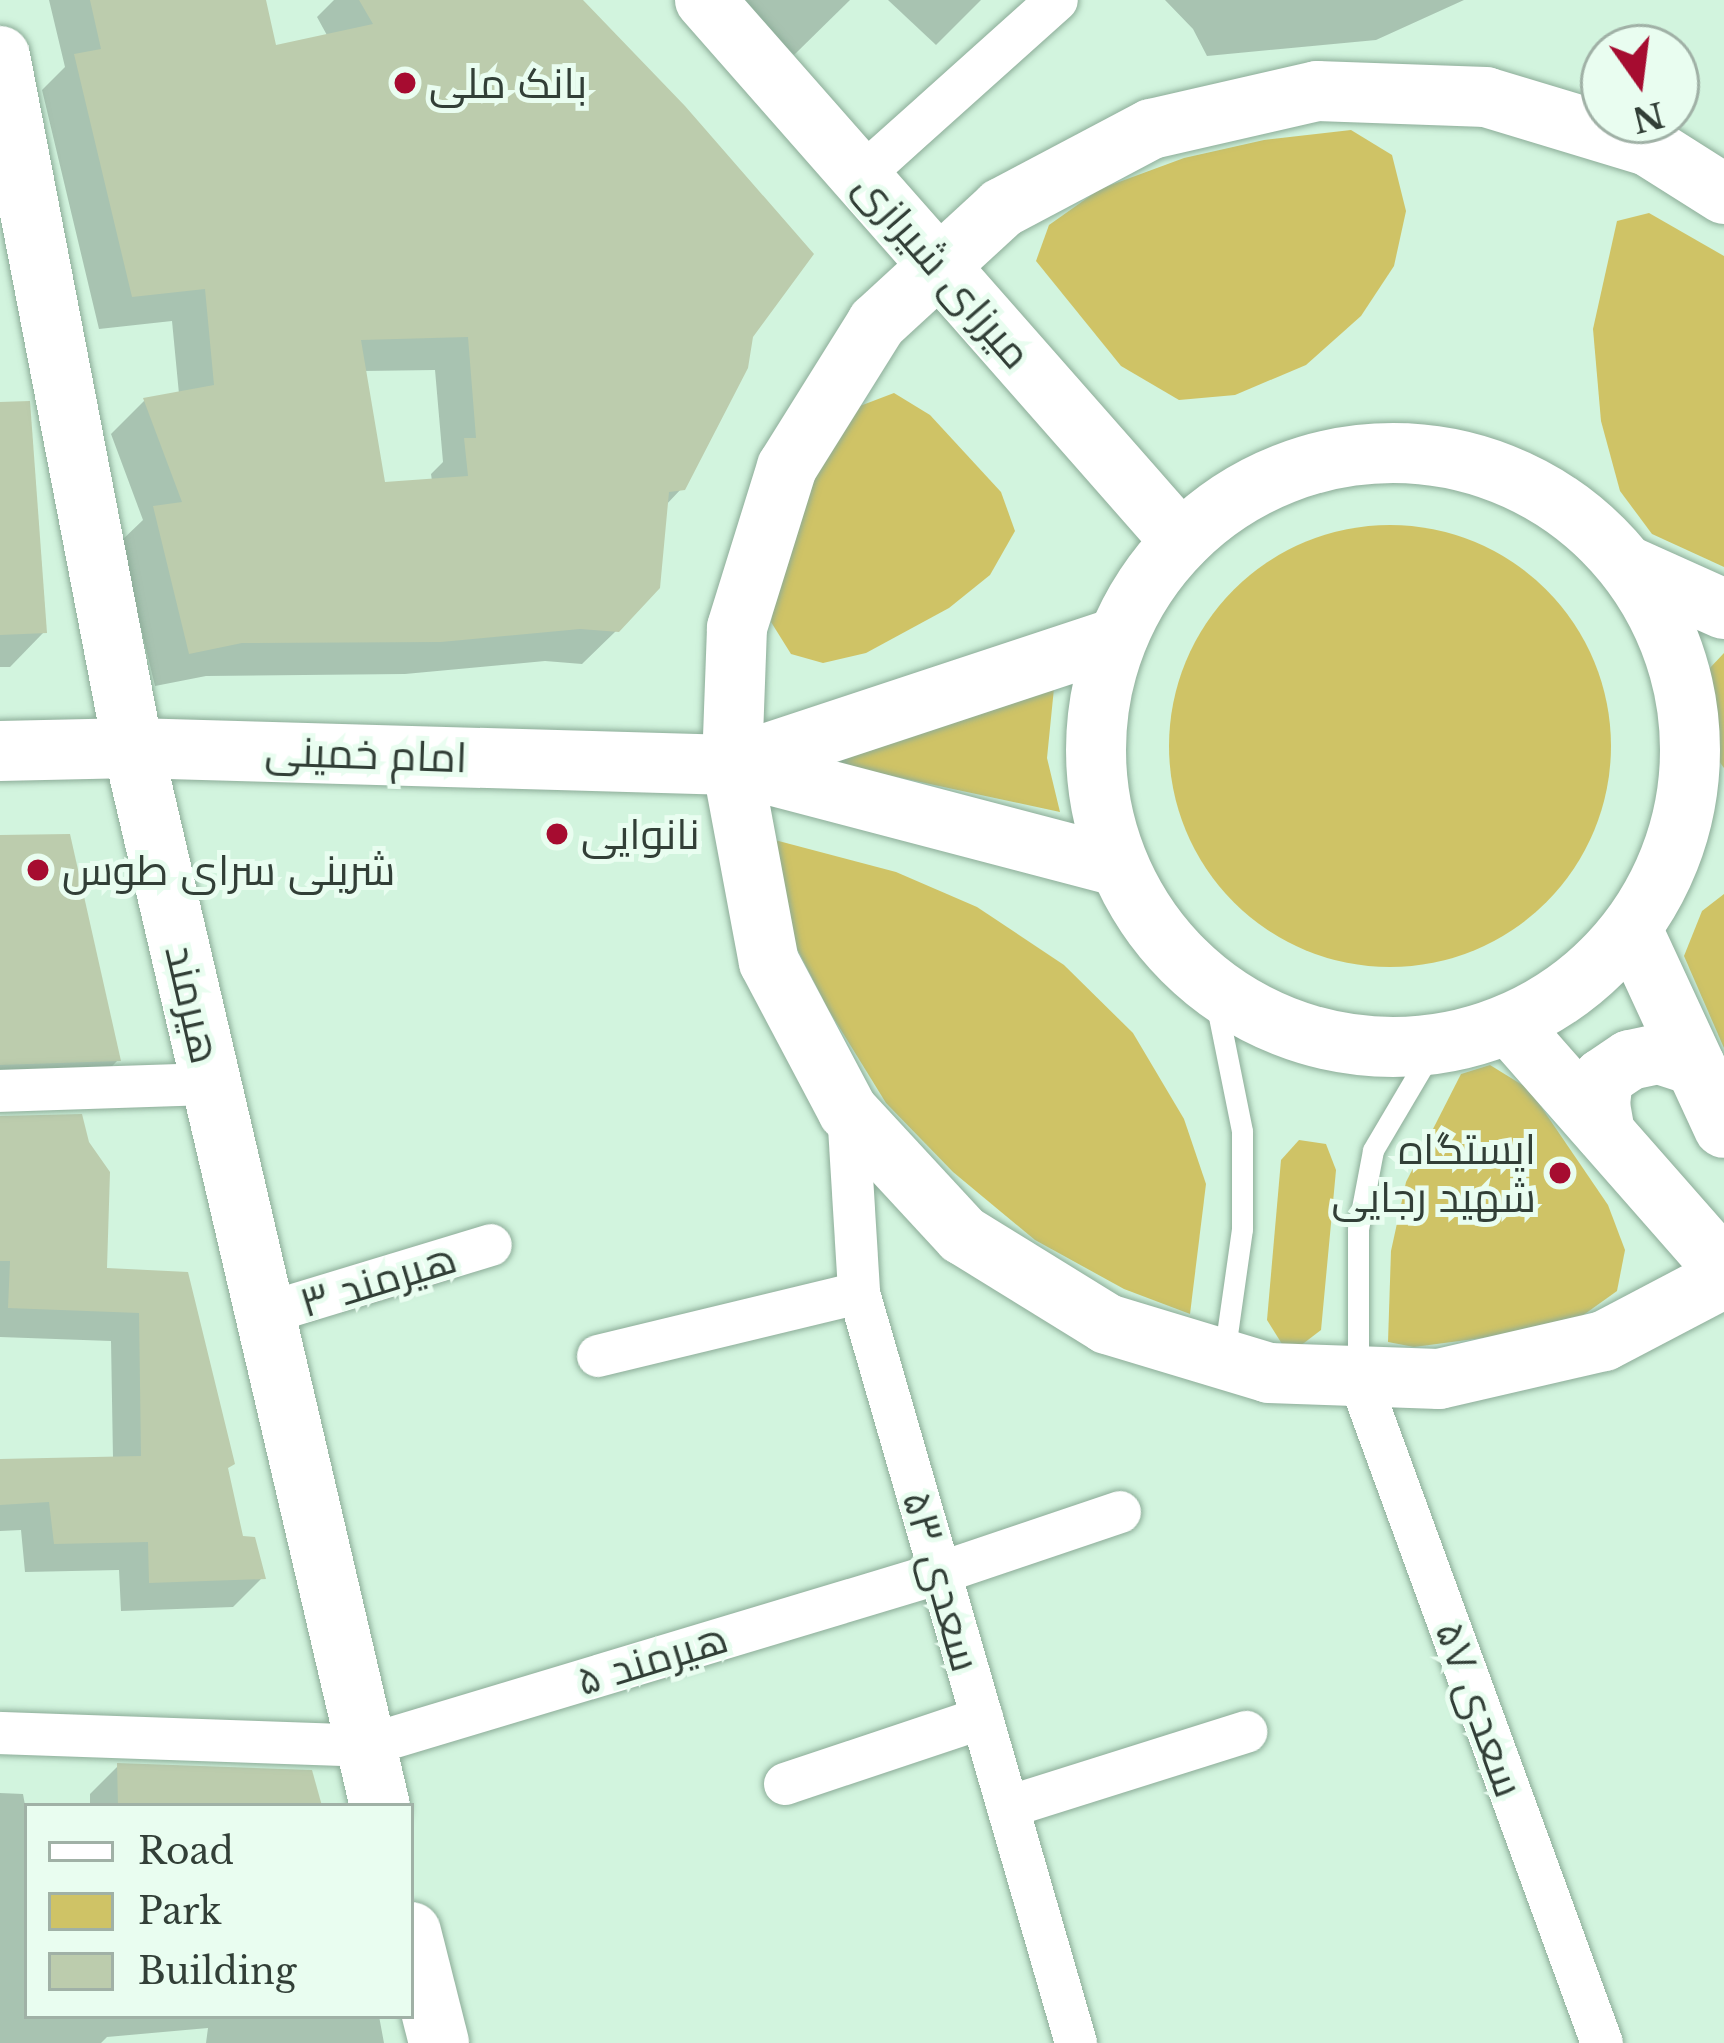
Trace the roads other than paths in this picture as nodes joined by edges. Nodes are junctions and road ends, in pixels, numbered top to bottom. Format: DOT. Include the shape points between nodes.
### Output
graph roads {
  1 [pos="705,0"];
  2 [pos="1057,0"];
  3 [pos="0,56"];
  4 [pos="8,136"];
  5 [pos="861,176"];
  6 [pos="1724,194"];
  7 [pos="940,266"];
  8 [pos="1181,541"];
  9 [pos="1630,567"];
  10 [pos="1724,609"];
  11 [pos="1117,638"];
  12 [pos="134,748"];
  13 [pos="0,751"];
  14 [pos="732,765"];
  15 [pos="1697,850"];
  16 [pos="1118,866"];
  17 [pos="1632,929"];
  18 [pos="1213,987"];
  19 [pos="1510,1024"];
  20 [pos="1435,1045"];
  21 [pos="1695,1066"];
  22 [pos="212,1084"];
  23 [pos="0,1090"];
  24 [pos="848,1111"];
  25 [pos="1724,1129"];
  26 [pos="1605,1133"];
  27 [pos="491,1246"];
  28 [pos="1724,1274"];
  29 [pos="860,1293"];
  30 [pos="264,1314"];
  31 [pos="598,1356"];
  32 [pos="1223,1359"];
  33 [pos="1358,1376"];
  34 [pos="1120,1512"];
  35 [pos="940,1573"];
  36 [pos="982,1718"];
  37 [pos="1246,1732"];
  38 [pos="0,1733"];
  39 [pos="365,1746"];
  40 [pos="785,1784"];
  41 [pos="379,1803"];
  42 [pos="1008,1807"];
  43 [pos="414,1944"];
  44 [pos="439,2043"];
  45 [pos="1076,2043"];
  46 [pos="1602,2043"];
  1 -- 5 [label="main road, میرزای شیرازی"];
  2 -- 5 [label="street"];
  3 -- 4 [label="main road, هیرمند"];
  4 -- 12 [label="main road, هیرمند"];
  5 -- 7 [label="main road, میرزای شیرازی"];
  6 -- 7 [label="main road" via="1648,146 1486,97 1317,91 1151,129 1002,208"];
  7 -- 8 [label="main road, میرزای شیرازی"];
  7 -- 14 [label="main road" via="877,323 787,467 737,628"];
  8 -- 9 [label="main road" via="1232,500 1290,471 1353,455 1431,454 1506,474 1574,512"];
  8 -- 11 [label="main road" via="1144,586"];
  9 -- 10 [label="main road"];
  9 -- 15 [label="main road" via="1669,634 1690,709"];
  11 -- 14 [label="main road, امام خمینی"];
  11 -- 16 [label="main road" via="1097,713 1097,771"];
  12 -- 13 [label="main road, امام خمینی"];
  12 -- 14 [label="main road, امام خمینی"];
  12 -- 22 [label="main road, هیرمند"];
  14 -- 16 [label="main road, امام خمینی"];
  14 -- 24 [label="main road" via="769,962"];
  15 -- 17 [label="main road"];
  16 -- 18 [label="main road" via="1157,933"];
  17 -- 19 [label="main road" via="1577,984"];
  17 -- 21 [label="main road"];
  18 -- 20 [label="main road" via="1280,1026 1356,1045"];
  18 -- 32 [label="lane" via="1242,1132 1242,1229"];
  19 -- 20 [label="main road"];
  19 -- 26 [label="main road"];
  20 -- 33 [label="lane" via="1372,1150 1358,1229"];
  21 -- 25 [label="main road"];
  21 -- 26 [label="main road" via="1659,1054 1603,1078"];
  22 -- 23 [label="street"];
  22 -- 30 [label="main road, هیرمند"];
  24 -- 29 [label="street, سعدی ۵۳"];
  24 -- 32 [label="main road" via="963,1234 1107,1324"];
  26 -- 28 [label="main road"];
  27 -- 30 [label="street, هیرمند ۳"];
  28 -- 33 [label="main road" via="1604,1341 1438,1379"];
  29 -- 31 [label="street"];
  29 -- 35 [label="street, سعدی ۵۳"];
  30 -- 39 [label="main road, هیرمند"];
  32 -- 33 [label="main road" via="1269,1373"];
  33 -- 46 [label="street, سعدی ۵۷"];
  34 -- 35 [label="street, هیرمند ۵"];
  35 -- 36 [label="street, سعدی ۵۳"];
  35 -- 39 [label="street, هیرمند ۵"];
  36 -- 40 [label="street"];
  36 -- 42 [label="street, سعدی ۵۳"];
  37 -- 42 [label="street"];
  38 -- 39 [label="street, هیرمند ۵"];
  39 -- 41 [label="main road, هیرمند"];
  42 -- 45 [label="street, سعدی ۵۳"];
  43 -- 44 [label="main road"];
}
